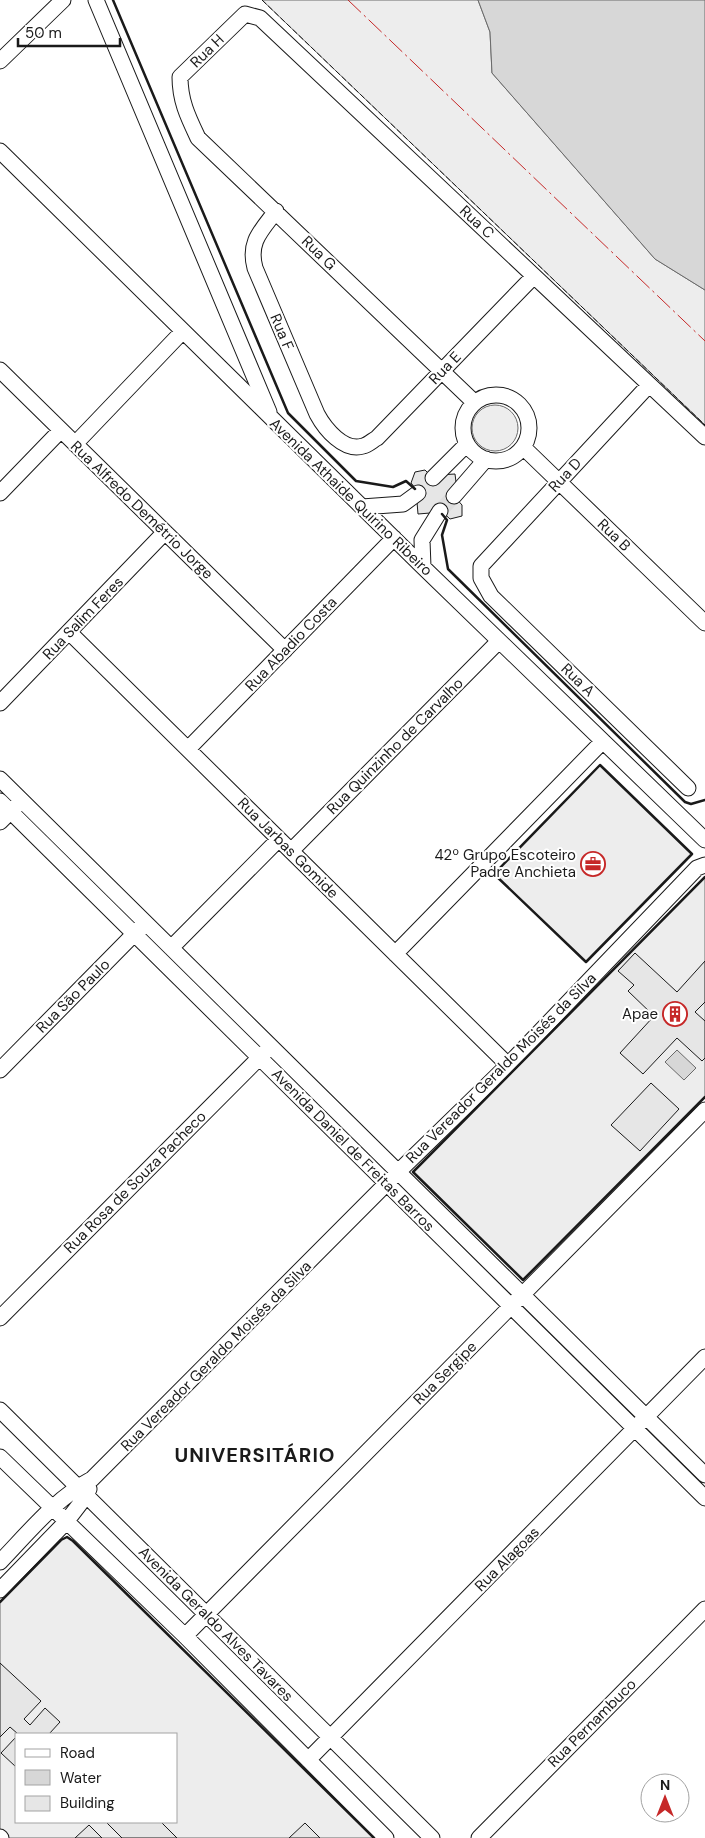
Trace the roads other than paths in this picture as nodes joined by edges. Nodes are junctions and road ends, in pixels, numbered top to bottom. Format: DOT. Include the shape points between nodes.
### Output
graph roads {
  1 [pos="96,0"];
  2 [pos="60,1"];
  3 [pos="245,14"];
  4 [pos="0,61"];
  5 [pos="180,93"];
  6 [pos="0,151"];
  7 [pos="276,211"];
  8 [pos="534,276"];
  9 [pos="183,331"];
  10 [pos="0,370"];
  11 [pos="442,371"];
  12 [pos="649,385"];
  13 [pos="474,402"];
  14 [pos="272,418"];
  15 [pos="61,430"];
  16 [pos="705,437"];
  17 [pos="75,444"];
  18 [pos="467,444"];
  19 [pos="349,446"];
  20 [pos="523,447"];
  21 [pos="486,459"];
  22 [pos="433,478"];
  23 [pos="559,482"];
  24 [pos="0,493"];
  25 [pos="418,493"];
  26 [pos="454,496"];
  27 [pos="362,507"];
  28 [pos="440,511"];
  29 [pos="165,532"];
  30 [pos="394,538"];
  31 [pos="481,566"];
  32 [pos="423,567"];
  33 [pos="705,623"];
  34 [pos="69,632"];
  35 [pos="499,641"];
  36 [pos="285,650"];
  37 [pos="0,703"];
  38 [pos="603,741"];
  39 [pos="188,750"];
  40 [pos="0,779"];
  41 [pos="688,788"];
  42 [pos="22,800"];
  43 [pos="3,812"];
  44 [pos="279,839"];
  45 [pos="705,839"];
  46 [pos="291,852"];
  47 [pos="701,867"];
  48 [pos="146,923"];
  49 [pos="134,934"];
  50 [pos="171,948"];
  51 [pos="395,954"];
  52 [pos="271,1046"];
  53 [pos="259,1058"];
  54 [pos="508,1065"];
  55 [pos="0,1070"];
  56 [pos="705,1110"];
  57 [pos="398,1172"];
  58 [pos="387,1184"];
  59 [pos="522,1294"];
  60 [pos="510,1306"];
  61 [pos="0,1318"];
  62 [pos="705,1357"];
  63 [pos="0,1410"];
  64 [pos="646,1417"];
  65 [pos="635,1428"];
  66 [pos="0,1457"];
  67 [pos="705,1475"];
  68 [pos="82,1492"];
  69 [pos="705,1498"];
  70 [pos="52,1508"];
  71 [pos="66,1522"];
  72 [pos="0,1562"];
  73 [pos="0,1590"];
  74 [pos="705,1609"];
  75 [pos="206,1615"];
  76 [pos="185,1636"];
  77 [pos="330,1738"];
  78 [pos="308,1760"];
  79 [pos="386,1838"];
  80 [pos="432,1838"];
  81 [pos="478,1838"];
  1 -- 14 [label="street"];
  2 -- 4 [label="street"];
  3 -- 5 [label="street, Rua H" via="180,77"];
  3 -- 8 [label="street, Rua C" via="260,18"];
  5 -- 7 [label="street, Rua G" via="198,138"];
  6 -- 9 [label="street, Avenida Athaide Quirino Ribeiro"];
  7 -- 11 [label="street, Rua G"];
  7 -- 19 [label="street, Rua F" via="253,244 255,268 317,414 332,435"];
  8 -- 11 [label="street, Rua E"];
  8 -- 12 [label="street, Rua C"];
  9 -- 14 [label="street, Avenida Athaide Quirino Ribeiro"];
  9 -- 17 [label="street"];
  10 -- 15 [label="street, Rua Alfredo Demétrio Jorge"];
  11 -- 13 [label="street, Rua G"];
  11 -- 19 [label="street, Rua E" via="377,438 363,446"];
  12 -- 16 [label="street, Rua C"];
  12 -- 23 [label="street, Rua D"];
  13 -- 18 [label="street" via="463,422"];
  13 -- 20 [label="street" via="497,394 519,404 529,424"];
  14 -- 27 [label="street, Avenida Athaide Quirino Ribeiro"];
  15 -- 17 [label="street, Rua Alfredo Demétrio Jorge"];
  15 -- 24 [label="street"];
  17 -- 29 [label="street, Rua Alfredo Demétrio Jorge"];
  18 -- 21 [label="street" via="478,456"];
  18 -- 22 [label="street"];
  20 -- 21 [label="street" via="506,459"];
  20 -- 23 [label="street, Rua B"];
  21 -- 26 [label="street"];
  23 -- 31 [label="street, Rua D"];
  23 -- 33 [label="street, Rua B"];
  25 -- 27 [label="street" via="403,504"];
  27 -- 30 [label="street, Avenida Athaide Quirino Ribeiro"];
  28 -- 32 [label="street" via="422,540"];
  29 -- 34 [label="street, Rua Salim Feres"];
  29 -- 36 [label="street, Rua Alfredo Demétrio Jorge"];
  30 -- 32 [label="street, Avenida Athaide Quirino Ribeiro"];
  30 -- 36 [label="street, Rua Abadio Costa"];
  31 -- 41 [label="street, Rua A" via="481,578 491,596"];
  32 -- 35 [label="street, Avenida Athaide Quirino Ribeiro"];
  34 -- 37 [label="street, Rua Salim Feres"];
  34 -- 39 [label="street, Rua Jarbas Gomide"];
  35 -- 38 [label="street, Avenida Athaide Quirino Ribeiro"];
  35 -- 46 [label="street, Rua Quinzinho de Carvalho"];
  36 -- 39 [label="street, Rua Abadio Costa"];
  38 -- 45 [label="street, Avenida Athaide Quirino Ribeiro"];
  38 -- 51 [label="street"];
  39 -- 44 [label="street, Rua Jarbas Gomide"];
  40 -- 42 [label="street, Avenida Daniel de Freitas Barros"];
  42 -- 43 [label="street"];
  42 -- 48 [label="street, Avenida Daniel de Freitas Barros"];
  43 -- 49 [label="street, Avenida Daniel de Freitas Barros"];
  44 -- 46 [label="street, Rua Jarbas Gomide"];
  44 -- 50 [label="street"];
  45 -- 47 [label="street, Rua Vereador Geraldo Moisés da Silva"];
  46 -- 51 [label="street, Rua Jarbas Gomide"];
  47 -- 54 [label="street, Rua Vereador Geraldo Moisés da Silva"];
  48 -- 49 [label="street, Rua São Paulo"];
  48 -- 50 [label="street, Avenida Daniel de Freitas Barros"];
  49 -- 53 [label="street, Avenida Daniel de Freitas Barros"];
  49 -- 55 [label="street, Rua São Paulo"];
  50 -- 52 [label="street, Avenida Daniel de Freitas Barros"];
  51 -- 54 [label="street, Rua Jarbas Gomide"];
  52 -- 53 [label="street, Rua Rosa de Souza Pacheco"];
  52 -- 57 [label="street, Avenida Daniel de Freitas Barros"];
  53 -- 58 [label="street, Avenida Daniel de Freitas Barros"];
  53 -- 61 [label="street, Rua Rosa de Souza Pacheco"];
  54 -- 57 [label="street, Rua Vereador Geraldo Moisés da Silva"];
  56 -- 59 [label="street, Rua Sergipe"];
  57 -- 58 [label="street, Rua Vereador Geraldo Moisés da Silva"];
  57 -- 59 [label="street, Avenida Daniel de Freitas Barros"];
  58 -- 60 [label="street, Avenida Daniel de Freitas Barros"];
  58 -- 68 [label="street, Rua Vereador Geraldo Moisés da Silva"];
  59 -- 60 [label="street, Rua Sergipe"];
  59 -- 64 [label="street, Avenida Daniel de Freitas Barros"];
  60 -- 65 [label="street, Avenida Daniel de Freitas Barros"];
  60 -- 75 [label="street, Rua Sergipe"];
  62 -- 64 [label="street, Rua Alagoas"];
  63 -- 68 [label="street, Avenida Geraldo Alves Tavares"];
  64 -- 65 [label="street, Rua Alagoas"];
  64 -- 67 [label="street, Avenida Daniel de Freitas Barros"];
  65 -- 69 [label="street, Avenida Daniel de Freitas Barros"];
  65 -- 77 [label="street, Rua Alagoas"];
  66 -- 70 [label="street, Avenida Geraldo Alves Tavares"];
  68 -- 70 [label="street, Rua Vereador Geraldo Moisés da Silva"];
  68 -- 71 [label="street, Rua Vereador Geraldo Moisés da Silva"];
  68 -- 75 [label="street, Avenida Geraldo Alves Tavares"];
  70 -- 71 [label="street, Avenida Geraldo Alves Tavares"];
  70 -- 72 [label="street, Rua Vereador Geraldo Moisés da Silva"];
  71 -- 73 [label="street, Rua Vereador Geraldo Moisés da Silva"];
  71 -- 76 [label="street, Avenida Geraldo Alves Tavares"];
  74 -- 81 [label="street, Rua Pernambuco"];
  75 -- 76 [label="street, Rua Sergipe"];
  75 -- 77 [label="street, Avenida Geraldo Alves Tavares"];
  76 -- 78 [label="street, Avenida Geraldo Alves Tavares"];
  77 -- 78 [label="street, Rua Alagoas"];
  77 -- 80 [label="street, Avenida Geraldo Alves Tavares"];
  78 -- 79 [label="street, Avenida Geraldo Alves Tavares"];
}
